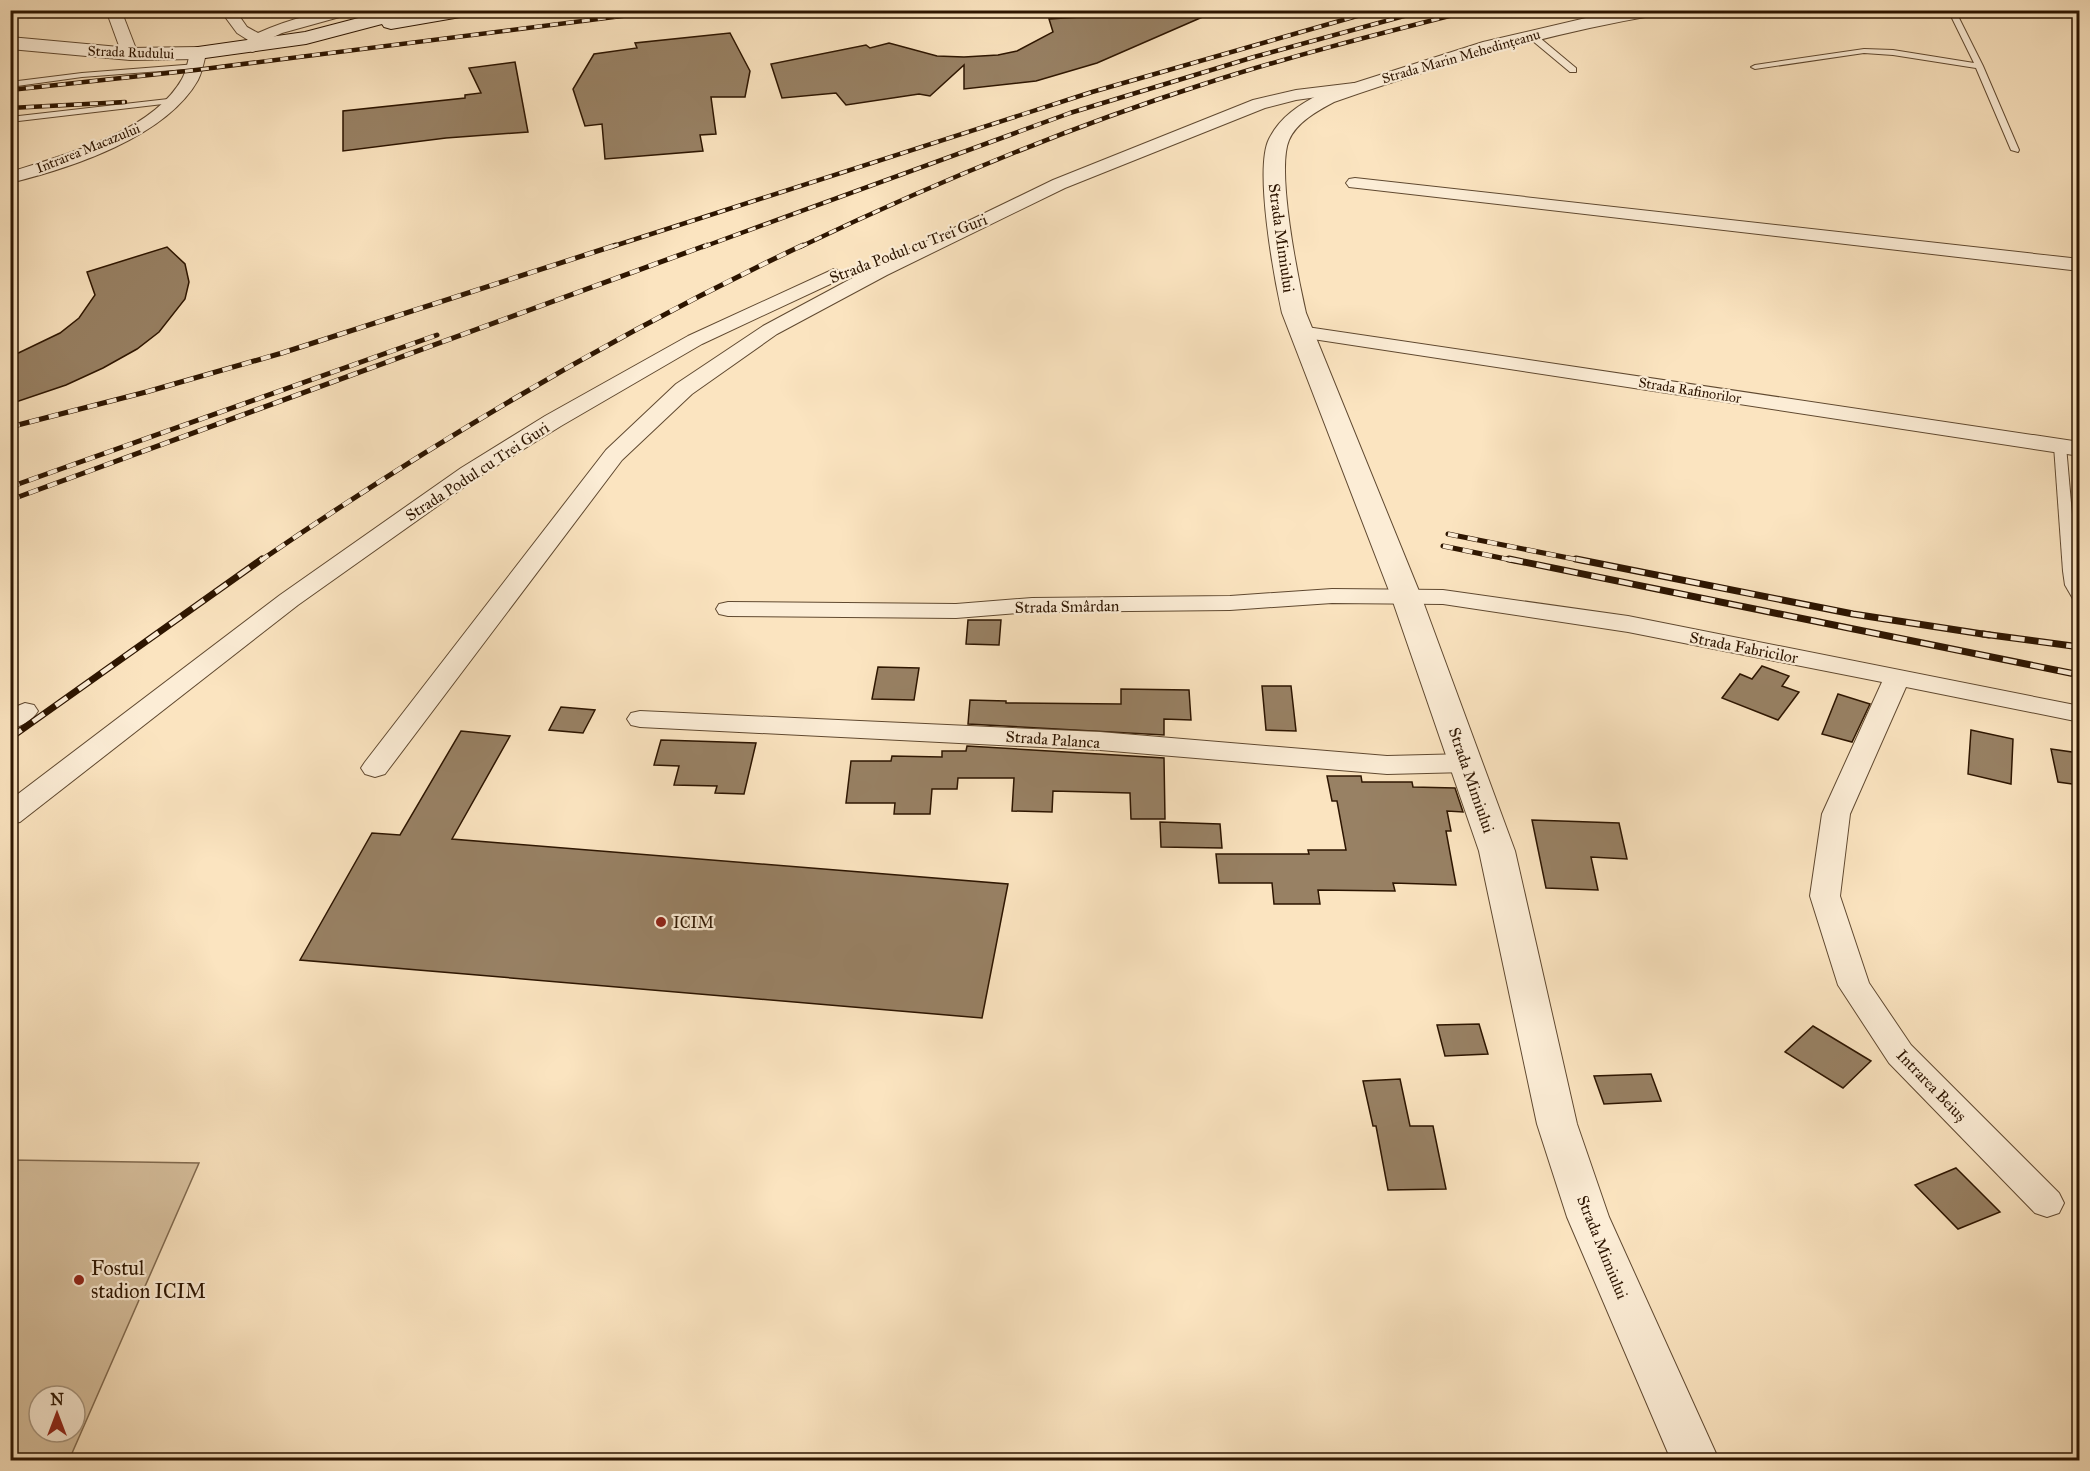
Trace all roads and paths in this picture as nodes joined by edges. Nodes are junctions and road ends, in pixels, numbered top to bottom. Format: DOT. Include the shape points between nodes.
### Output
graph roads {
  1 [pos="113,10"];
  2 [pos="227,10"];
  3 [pos="412,10"];
  4 [pos="472,10"];
  5 [pos="1656,10"];
  6 [pos="1951,10"];
  7 [pos="341,11"];
  8 [pos="1531,35"];
  9 [pos="306,39"];
  10 [pos="10,43"];
  11 [pos="255,43"];
  12 [pos="130,54"];
  13 [pos="198,59"];
  14 [pos="1978,66"];
  15 [pos="1755,67"];
  16 [pos="1573,70"];
  17 [pos="10,85"];
  18 [pos="1354,88"];
  19 [pos="177,100"];
  20 [pos="1306,109"];
  21 [pos="10,120"];
  22 [pos="2014,150"];
  23 [pos="10,178"];
  24 [pos="1355,183"];
  25 [pos="995,215"];
  26 [pos="2079,265"];
  27 [pos="1300,332"];
  28 [pos="2070,447"];
  29 [pos="1406,596"];
  30 [pos="2079,601"];
  31 [pos="728,609"];
  32 [pos="1897,677"];
  33 [pos="2079,714"];
  34 [pos="640,719"];
  35 [pos="1467,763"];
  36 [pos="375,768"];
  37 [pos="10,815"];
  38 [pos="2047,1203"];
  39 [pos="1695,1461"];
  1 -- 12 [label="street"];
  2 -- 11 [label="street"];
  3 -- 9 [label="street, Strada Rudului"];
  4 -- 9 [label="street"];
  5 -- 8 [label="street, Strada Marin Mehedințeanu"];
  6 -- 14 [label="lane"];
  7 -- 11 [label="street, Strada Rudului" via="297,23"];
  8 -- 16 [label="lane"];
  8 -- 18 [label="street, Strada Marin Mehedințeanu"];
  9 -- 11 [label="street, Strada Rudului"];
  10 -- 12 [label="street, Strada Rudului"];
  11 -- 13 [label="street, Strada Rudului"];
  12 -- 13 [label="street, Strada Rudului"];
  13 -- 17 [label="lane"];
  13 -- 19 [label="street, Intrarea Macazului"];
  14 -- 15 [label="lane" via="1940,63 1880,50"];
  14 -- 22 [label="lane"];
  18 -- 20 [label="street, Strada Marin Mehedințeanu"];
  18 -- 25 [label="street, Strada Podul cu Trei Guri" via="1259,104 1121,158"];
  19 -- 21 [label="lane"];
  19 -- 23 [label="street, Intrarea Macazului" via="143,126"];
  20 -- 27 [label="street, Strada Mimiului" via="1283,132 1273,162 1284,268"];
  24 -- 26 [label="street"];
  25 -- 36 [label="street, Strada Podul cu Trei Guri" via="770,330 684,389 614,455"];
  25 -- 37 [label="street, Strada Podul cu Trei Guri" via="849,268 695,340 553,420 469,473 289,600"];
  27 -- 28 [label="street, Strada Rafinorilor"];
  27 -- 29 [label="street, Strada Mimiului"];
  28 -- 30 [label="lane" via="2069,571"];
  29 -- 31 [label="street, Strada Smârdan" via="1032,604 956,611"];
  29 -- 32 [label="street, Strada Fabricilor" via="1464,600 1628,624"];
  29 -- 35 [label="street, Strada Mimiului"];
  32 -- 33 [label="street, Strada Fabricilor"];
  32 -- 38 [label="street, Intrarea Beiuș" via="1836,814 1825,896 1854,985 1900,1054"];
  34 -- 35 [label="street, Strada Palanca" via="1100,741 1387,765"];
  35 -- 39 [label="street, Strada Mimiului" via="1497,851 1557,1124 1588,1217"];
}
